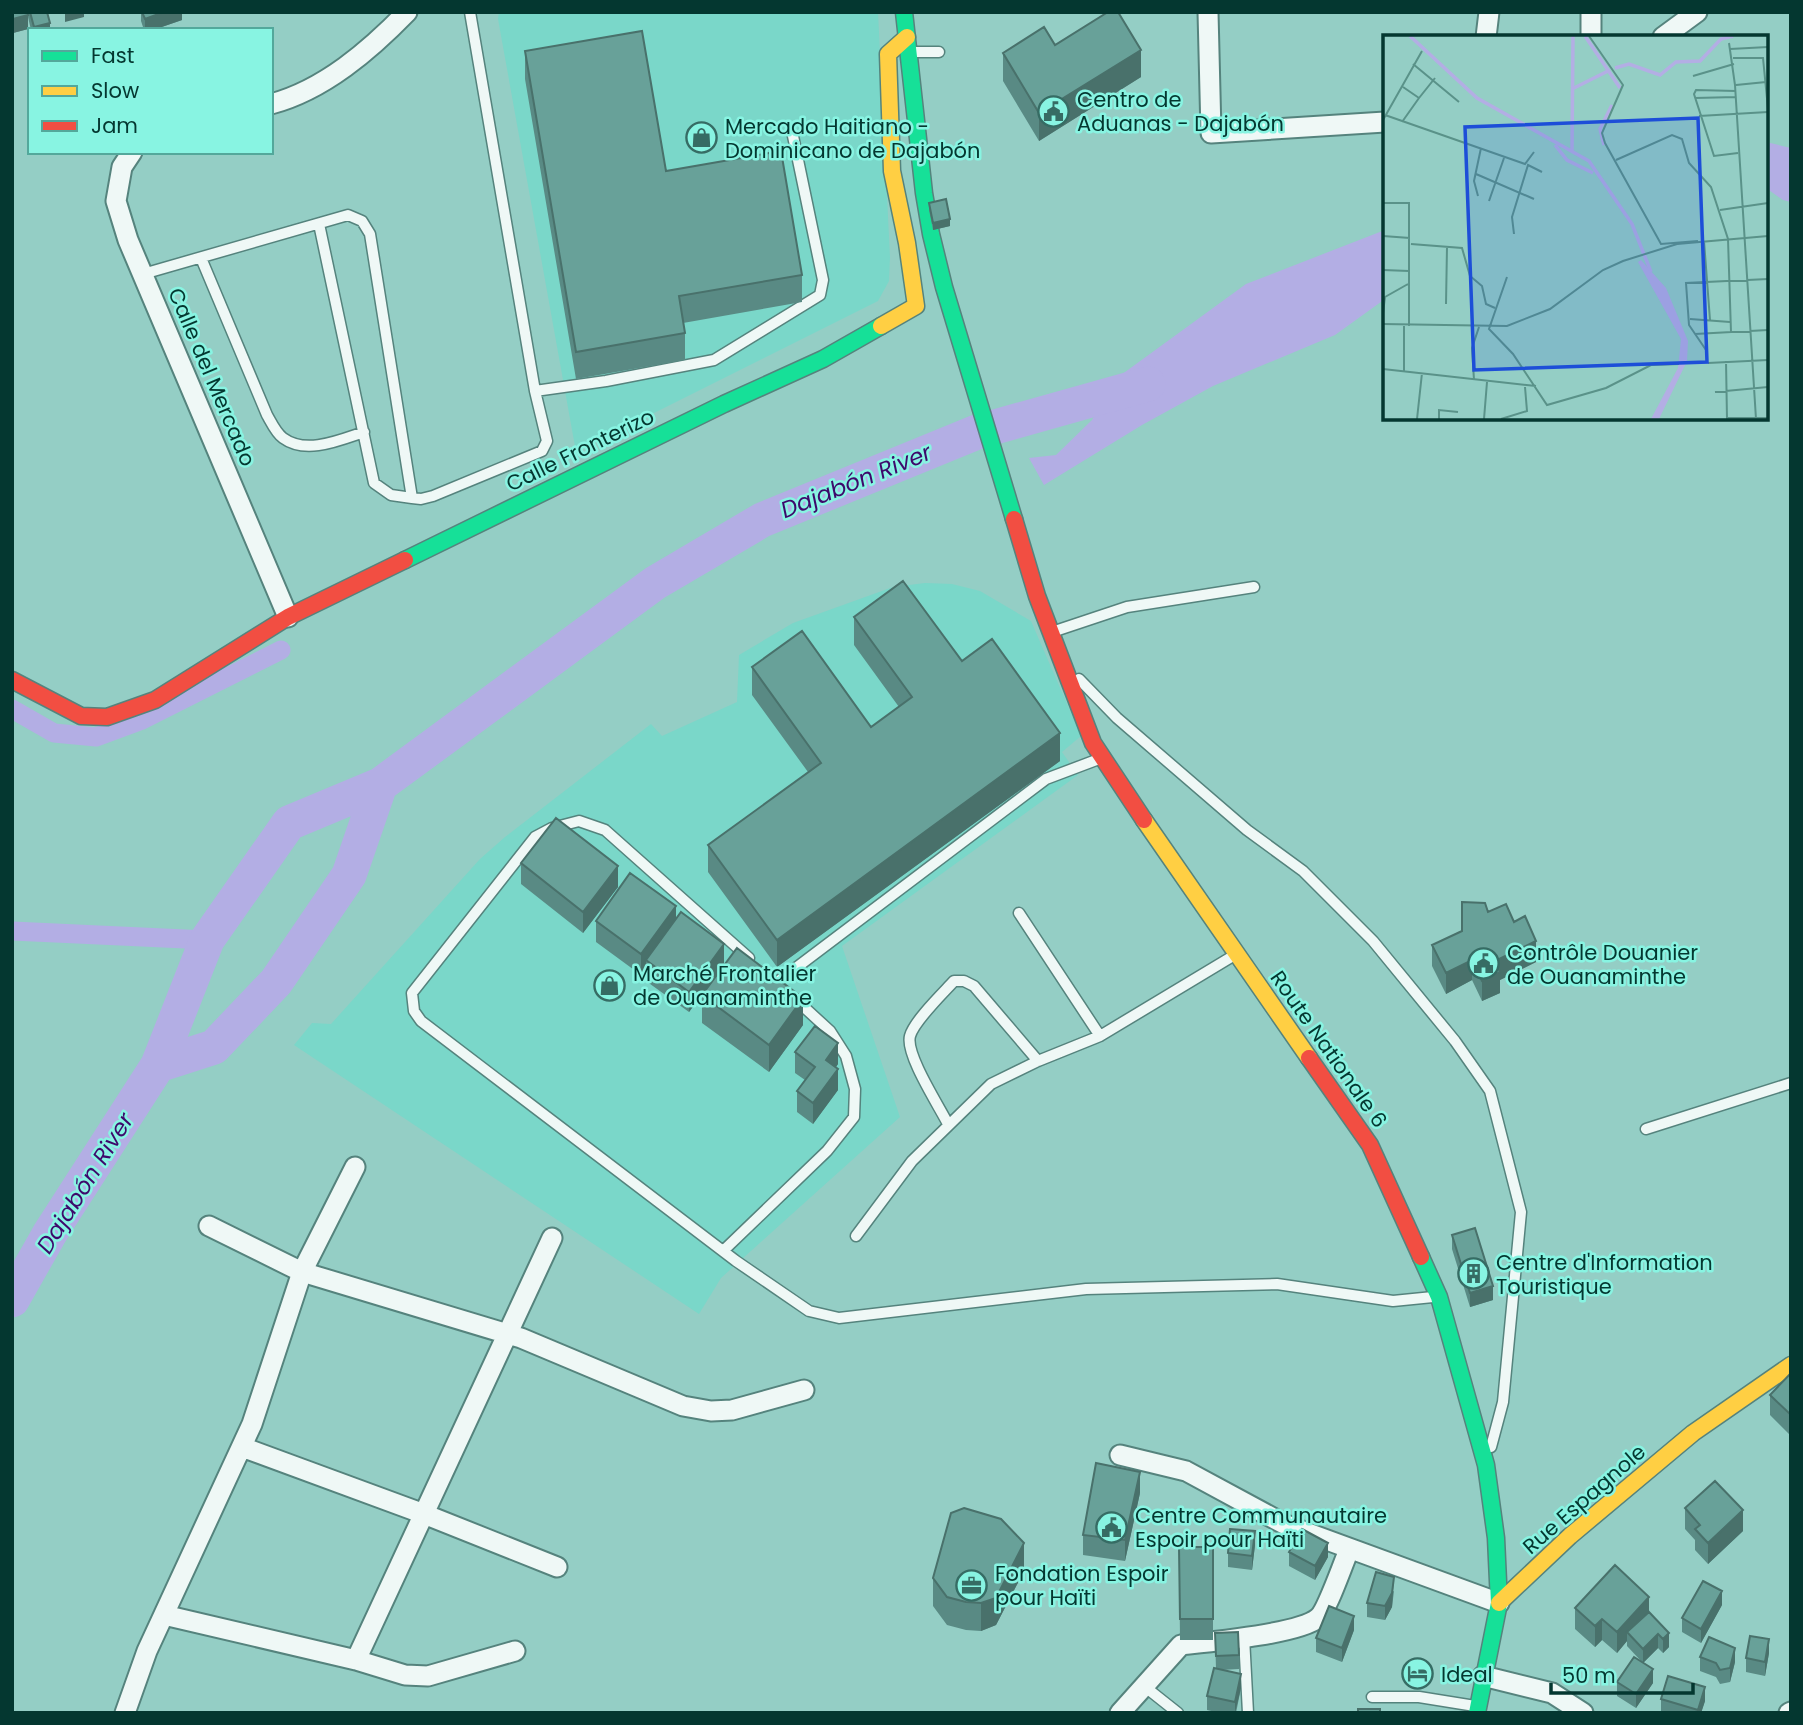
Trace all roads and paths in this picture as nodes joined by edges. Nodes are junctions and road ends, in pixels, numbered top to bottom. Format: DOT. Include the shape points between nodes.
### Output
graph roads {
  1 [pos="407,12"];
  2 [pos="470,12"];
  3 [pos="904,12"];
  4 [pos="1208,12"];
  5 [pos="1489,12"];
  6 [pos="1591,12"];
  7 [pos="1697,12"];
  8 [pos="1486,35"];
  9 [pos="1591,35"];
  10 [pos="1666,35"];
  11 [pos="907,45"];
  12 [pos="939,52"];
  13 [pos="273,103"];
  14 [pos="1383,122"];
  15 [pos="793,136"];
  16 [pos="131,154"];
  17 [pos="319,224"];
  18 [pos="201,258"];
  19 [pos="144,274"];
  20 [pos="535,391"];
  21 [pos="364,432"];
  22 [pos="412,498"];
  23 [pos="1254,587"];
  24 [pos="288,617"];
  25 [pos="1051,632"];
  26 [pos="1064,663"];
  27 [pos="12,680"];
  28 [pos="1103,758"];
  29 [pos="1020,913"];
  30 [pos="1237,954"];
  31 [pos="756,965"];
  32 [pos="766,974"];
  33 [pos="776,983"];
  34 [pos="1100,1036"];
  35 [pos="1038,1061"];
  36 [pos="1791,1083"];
  37 [pos="948,1124"];
  38 [pos="1646,1129"];
  39 [pos="355,1167"];
  40 [pos="209,1226"];
  41 [pos="856,1236"];
  42 [pos="552,1238"];
  43 [pos="723,1251"];
  44 [pos="302,1272"];
  45 [pos="1439,1297"];
  46 [pos="506,1334"];
  47 [pos="1791,1366"];
  48 [pos="804,1390"];
  49 [pos="242,1447"];
  50 [pos="1120,1455"];
  51 [pos="1486,1465"];
  52 [pos="424,1514"];
  53 [pos="1349,1549"];
  54 [pos="557,1567"];
  55 [pos="1499,1604"];
  56 [pos="164,1615"];
  57 [pos="1244,1637"];
  58 [pos="515,1651"];
  59 [pos="356,1660"];
  60 [pos="1483,1676"];
  61 [pos="1144,1686"];
  62 [pos="1372,1697"];
  63 [pos="1477,1710"];
  64 [pos="125,1713"];
  65 [pos="1119,1713"];
  66 [pos="1178,1713"];
  67 [pos="1248,1713"];
  68 [pos="1583,1713"];
  1 -- 13 [label="street" via="376,44 326,80"];
  2 -- 20 [label="lane"];
  3 -- 11 [label="main road, Route Nationale 6"];
  4 -- 14 [label="street" via="1211,133"];
  5 -- 8 [label="street"];
  6 -- 9 [label="street"];
  7 -- 10 [label="street"];
  11 -- 12 [label="lane"];
  11 -- 24 [label="main road, Calle Fronterizo" via="888,54 891,158 916,306 823,359"];
  11 -- 25 [label="main road, Route Nationale 6" via="924,193 937,261"];
  15 -- 20 [label="lane" via="823,279 820,295 714,360"];
  16 -- 19 [label="street, Calle del Mercado" via="122,167 116,201"];
  17 -- 18 [label="lane"];
  17 -- 21 [label="lane"];
  17 -- 22 [label="lane" via="348,215 362,221 370,234"];
  18 -- 19 [label="lane"];
  18 -- 21 [label="lane" via="267,415 281,437 310,446"];
  19 -- 24 [label="street, Calle del Mercado"];
  20 -- 22 [label="lane" via="547,442 541,451 433,496"];
  21 -- 22 [label="lane" via="374,483 391,495"];
  23 -- 25 [label="lane" via="1127,607"];
  24 -- 27 [label="main road, Calle Fronterizo" via="155,699 107,717 81,716"];
  25 -- 26 [label="main road, Route Nationale 6"];
  26 -- 28 [label="main road, Route Nationale 6" via="1093,743"];
  26 -- 51 [label="lane" via="1117,719 1303,872 1373,942 1490,1091 1521,1212 1503,1402"];
  28 -- 30 [label="main road, Route Nationale 6"];
  28 -- 33 [label="lane" via="1046,779"];
  29 -- 34 [label="lane"];
  30 -- 34 [label="lane"];
  30 -- 45 [label="main road, Route Nationale 6" via="1370,1145"];
  31 -- 43 [label="lane" via="606,830 579,821 535,837 412,993 414,1011 421,1021"];
  32 -- 33 [label="lane"];
  33 -- 43 [label="lane" via="830,1031 846,1056 855,1089 854,1117 827,1151"];
  34 -- 35 [label="lane"];
  35 -- 37 [label="lane" via="991,1084"];
  35 -- 37 [label="lane" via="974,986 954,981 910,1035 909,1050"];
  36 -- 38 [label="lane"];
  37 -- 41 [label="lane" via="912,1161"];
  39 -- 44 [label="street"];
  40 -- 44 [label="street"];
  42 -- 46 [label="street"];
  43 -- 45 [label="lane" via="808,1311 839,1318 1086,1289 1277,1284 1393,1301"];
  44 -- 46 [label="street"];
  44 -- 49 [label="street"];
  45 -- 51 [label="main road, Route Nationale 6"];
  46 -- 48 [label="street" via="682,1406 732,1410"];
  46 -- 52 [label="street"];
  47 -- 55 [label="main road, Rue Espagnole" via="1693,1433 1570,1536"];
  49 -- 52 [label="street"];
  49 -- 56 [label="street"];
  50 -- 53 [label="street" via="1186,1471 1286,1525"];
  51 -- 55 [label="main road, Route Nationale 6"];
  52 -- 54 [label="street"];
  52 -- 59 [label="street"];
  53 -- 55 [label="street"];
  53 -- 57 [label="street" via="1320,1617 1306,1625"];
  55 -- 60 [label="main road"];
  56 -- 59 [label="street"];
  56 -- 64 [label="street"];
  57 -- 61 [label="street" via="1181,1645"];
  57 -- 67 [label="lane"];
  58 -- 59 [label="street" via="428,1676 405,1675"];
  60 -- 63 [label="main road"];
  60 -- 68 [label="street" via="1552,1693"];
  61 -- 65 [label="street"];
  61 -- 66 [label="lane"];
  62 -- 63 [label="lane" via="1419,1697"];
}
